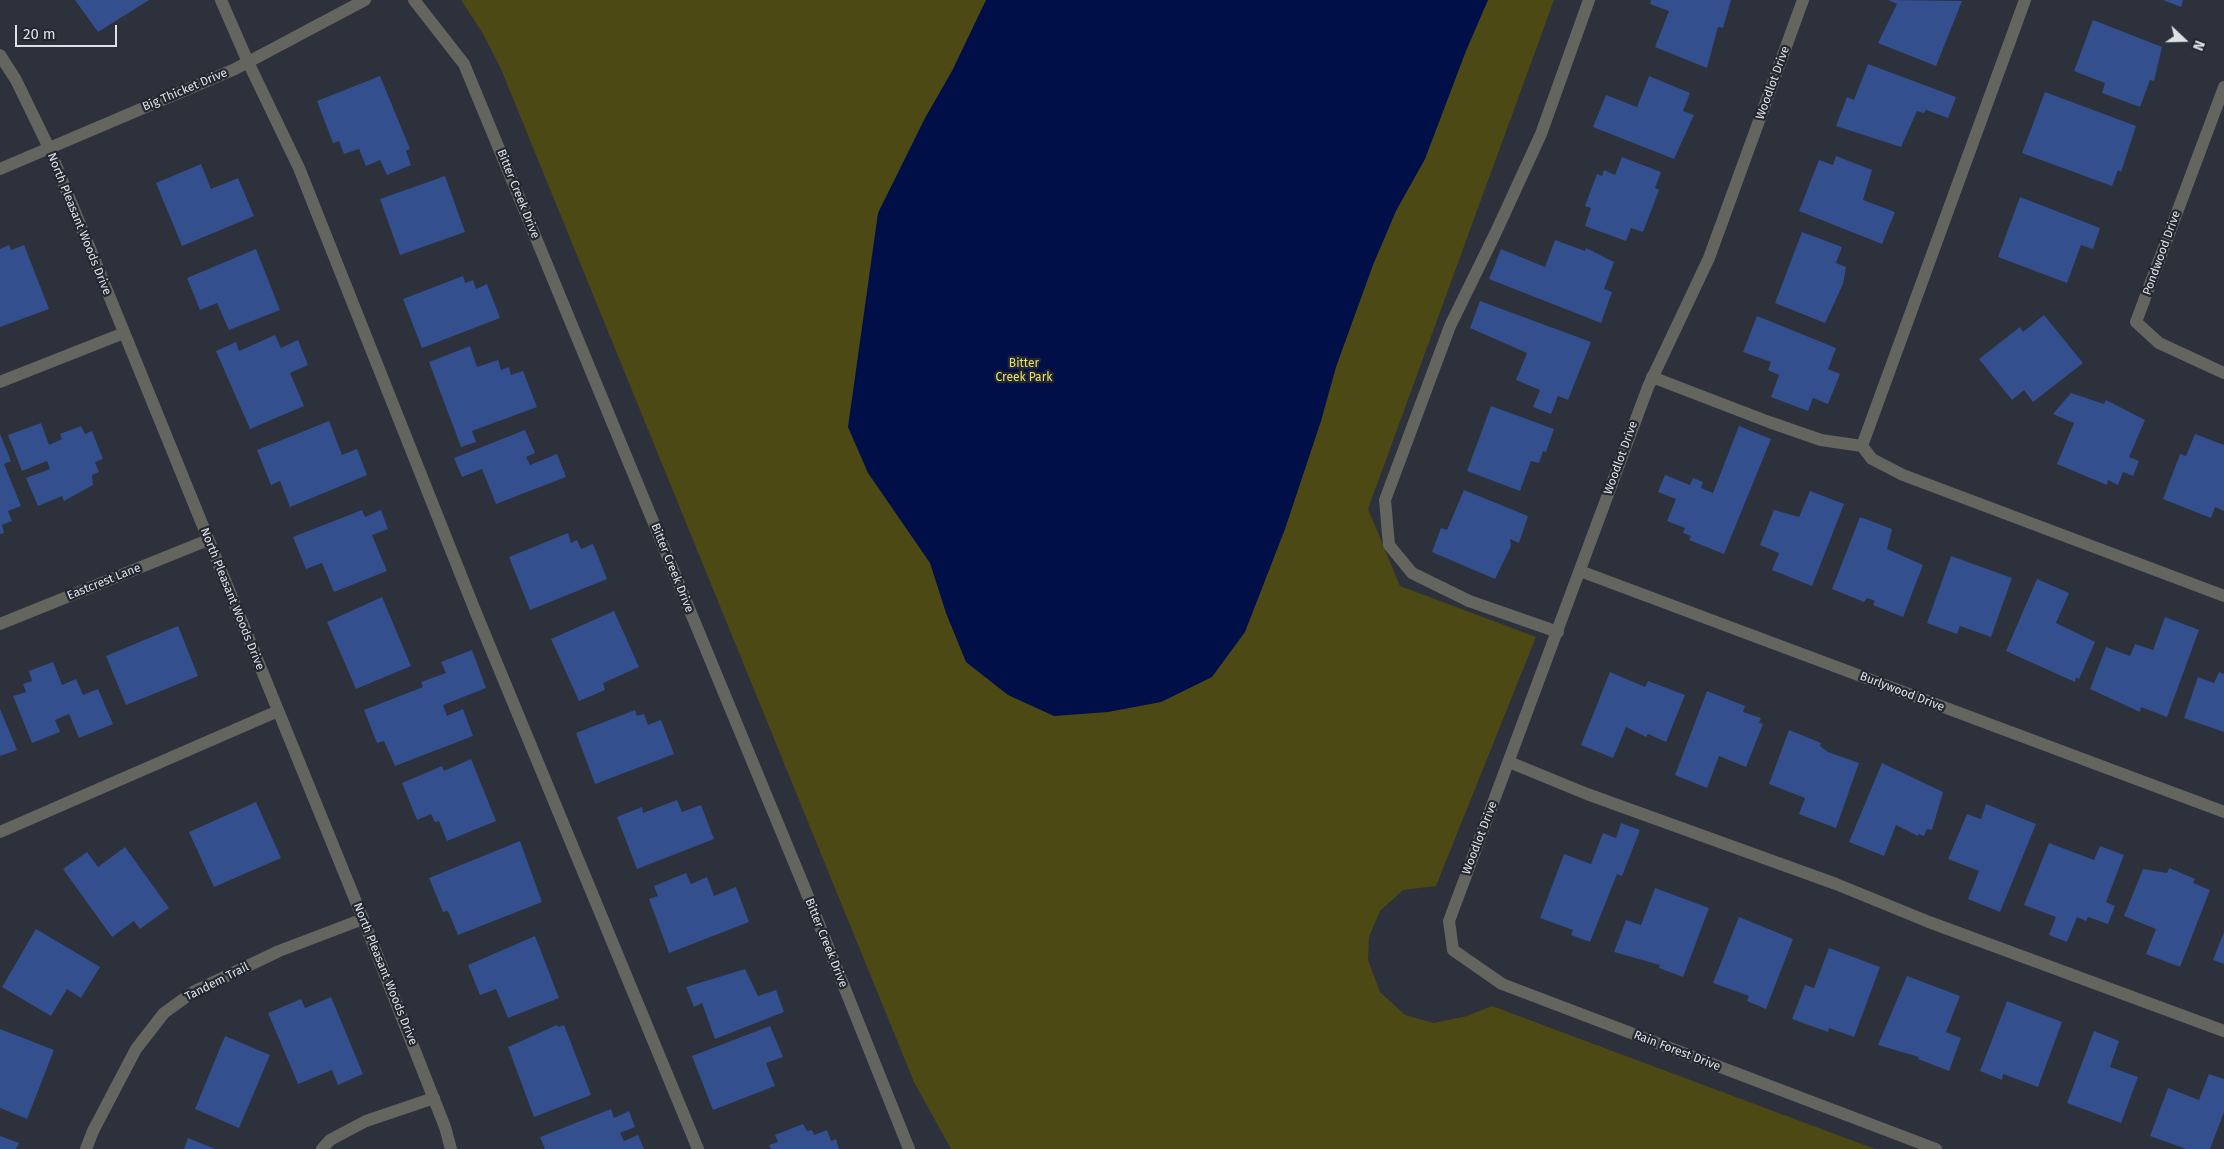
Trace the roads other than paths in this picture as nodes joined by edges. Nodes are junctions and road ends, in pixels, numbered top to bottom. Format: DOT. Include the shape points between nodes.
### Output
graph roads {
  1 [pos="221,0"];
  2 [pos="365,0"];
  3 [pos="414,0"];
  4 [pos="1589,0"];
  5 [pos="1803,0"];
  6 [pos="2025,0"];
  7 [pos="0,55"];
  8 [pos="248,62"];
  9 [pos="2224,87"];
  10 [pos="48,148"];
  11 [pos="0,169"];
  12 [pos="124,333"];
  13 [pos="2224,373"];
  14 [pos="1652,377"];
  15 [pos="0,382"];
  16 [pos="1862,446"];
  17 [pos="208,540"];
  18 [pos="1580,571"];
  19 [pos="2224,596"];
  20 [pos="0,624"];
  21 [pos="1558,632"];
  22 [pos="278,711"];
  23 [pos="1508,762"];
  24 [pos="2224,812"];
  25 [pos="0,832"];
  26 [pos="363,919"];
  27 [pos="1449,921"];
  28 [pos="2224,1031"];
  29 [pos="434,1098"];
  30 [pos="86,1149"];
  31 [pos="322,1149"];
  32 [pos="452,1149"];
  33 [pos="698,1149"];
  34 [pos="908,1149"];
  35 [pos="1936,1149"];
  1 -- 8 [label="street"];
  2 -- 8 [label="street, Big Thicket Drive"];
  3 -- 34 [label="street, Bitter Creek Drive" via="464,64 805,889"];
  4 -- 21 [label="street" via="1541,134 1450,326 1385,500 1389,545 1412,573 1469,601"];
  5 -- 14 [label="street, Woodlot Drive" via="1710,258"];
  6 -- 16 [label="street"];
  7 -- 10 [label="street, North Pleasant Woods Drive" via="16,80"];
  8 -- 10 [label="street, Big Thicket Drive"];
  8 -- 33 [label="street" via="300,168 476,614"];
  9 -- 13 [label="street, Pondwood Drive" via="2136,322 2159,343"];
  10 -- 11 [label="street, Big Thicket Drive"];
  10 -- 12 [label="street, North Pleasant Woods Drive"];
  12 -- 15 [label="street"];
  12 -- 17 [label="street, North Pleasant Woods Drive"];
  14 -- 16 [label="street" via="1813,437"];
  14 -- 18 [label="street, Woodlot Drive"];
  16 -- 19 [label="street" via="1872,458 1903,475"];
  17 -- 20 [label="street, Eastcrest Lane"];
  17 -- 22 [label="street, North Pleasant Woods Drive"];
  18 -- 21 [label="street, Woodlot Drive"];
  18 -- 24 [label="street, Burlywood Drive"];
  21 -- 23 [label="street, Woodlot Drive"];
  22 -- 25 [label="street"];
  22 -- 26 [label="street, North Pleasant Woods Drive"];
  23 -- 27 [label="street, Woodlot Drive"];
  23 -- 28 [label="street"];
  26 -- 29 [label="street, North Pleasant Woods Drive"];
  26 -- 30 [label="street, Tandem Trail" via="279,951 202,988 164,1013 136,1049"];
  27 -- 35 [label="street, Rain Forest Drive" via="1453,950 1502,984"];
  29 -- 31 [label="street" via="366,1121 330,1140"];
  29 -- 32 [label="street, North Pleasant Woods Drive"];
}
